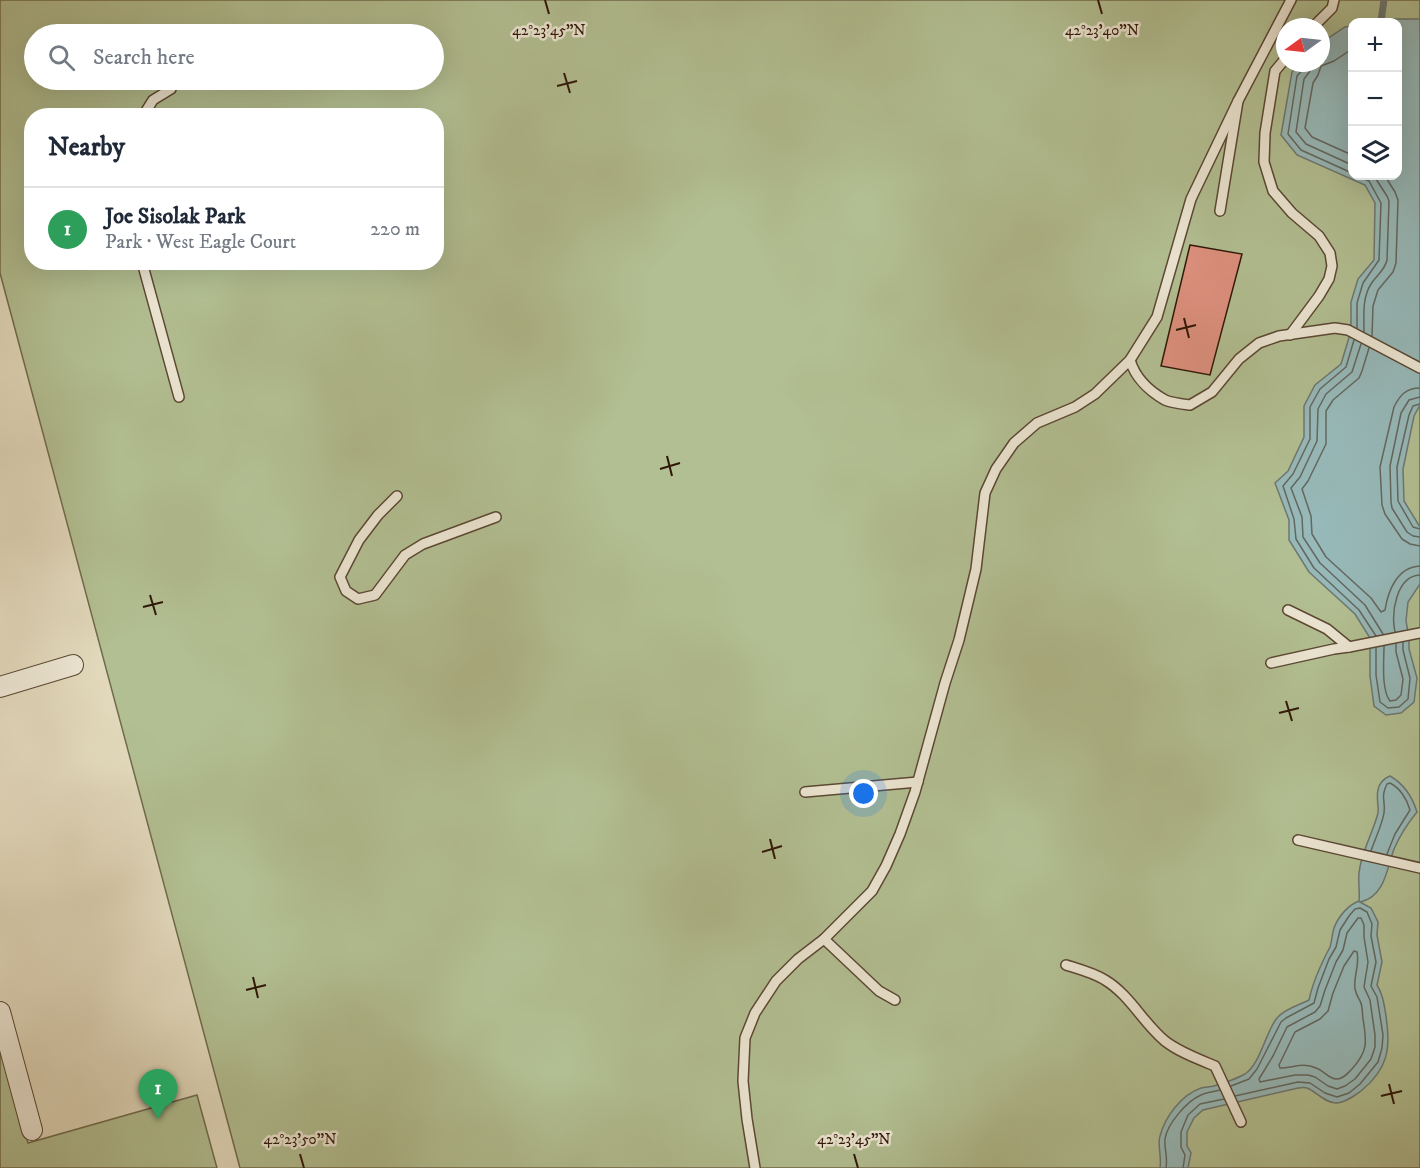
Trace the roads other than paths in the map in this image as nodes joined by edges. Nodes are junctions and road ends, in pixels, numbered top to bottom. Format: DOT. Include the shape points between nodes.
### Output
graph roads {
  1 [pos="1291,0"];
  2 [pos="1334,0"];
  3 [pos="1322,18"];
  4 [pos="1276,70"];
  5 [pos="169,90"];
  6 [pos="1238,101"];
  7 [pos="148,108"];
  8 [pos="1220,211"];
  9 [pos="144,270"];
  10 [pos="1290,335"];
  11 [pos="1130,360"];
  12 [pos="1420,368"];
  13 [pos="179,397"];
  14 [pos="397,496"];
  15 [pos="496,517"];
  16 [pos="1288,610"];
  17 [pos="1418,634"];
  18 [pos="1349,647"];
  19 [pos="1271,663"];
  20 [pos="73,665"];
  21 [pos="0,687"];
  22 [pos="918,782"];
  23 [pos="805,792"];
  24 [pos="1298,840"];
  25 [pos="1420,868"];
  26 [pos="824,939"];
  27 [pos="1066,965"];
  28 [pos="896,1000"];
  29 [pos="0,1012"];
  30 [pos="1241,1122"];
  31 [pos="32,1130"];
  32 [pos="755,1168"];
  1 -- 6 [label="lane"];
  2 -- 3 [label="lane"];
  4 -- 10 [label="lane" via="1264,162 1273,191 1318,236 1330,253 1332,266 1319,296"];
  5 -- 7 [label="lane"];
  6 -- 8 [label="lane"];
  6 -- 11 [label="lane" via="1191,199 1157,317"];
  9 -- 13 [label="lane"];
  10 -- 11 [label="lane" via="1259,343 1239,359 1212,392 1190,405 1167,400 1149,388"];
  10 -- 12 [label="lane" via="1335,328 1348,330"];
  11 -- 22 [label="lane" via="1095,394 1037,423 1014,443 996,469 985,493 976,569 959,640"];
  14 -- 15 [label="lane" via="359,540 340,577 346,591 358,599 375,595 405,555 423,544"];
  16 -- 18 [label="lane" via="1327,629"];
  17 -- 18 [label="lane"];
  18 -- 19 [label="lane"];
  20 -- 21 [label="street"];
  22 -- 23 [label="lane"];
  22 -- 26 [label="lane" via="900,834 872,891"];
  24 -- 25 [label="lane"];
  26 -- 28 [label="lane" via="879,991"];
  26 -- 32 [label="lane" via="776,981 755,1013 745,1038 743,1081"];
  27 -- 30 [label="lane" via="1105,980 1125,996 1165,1041 1215,1066"];
  29 -- 31 [label="street"];
}
